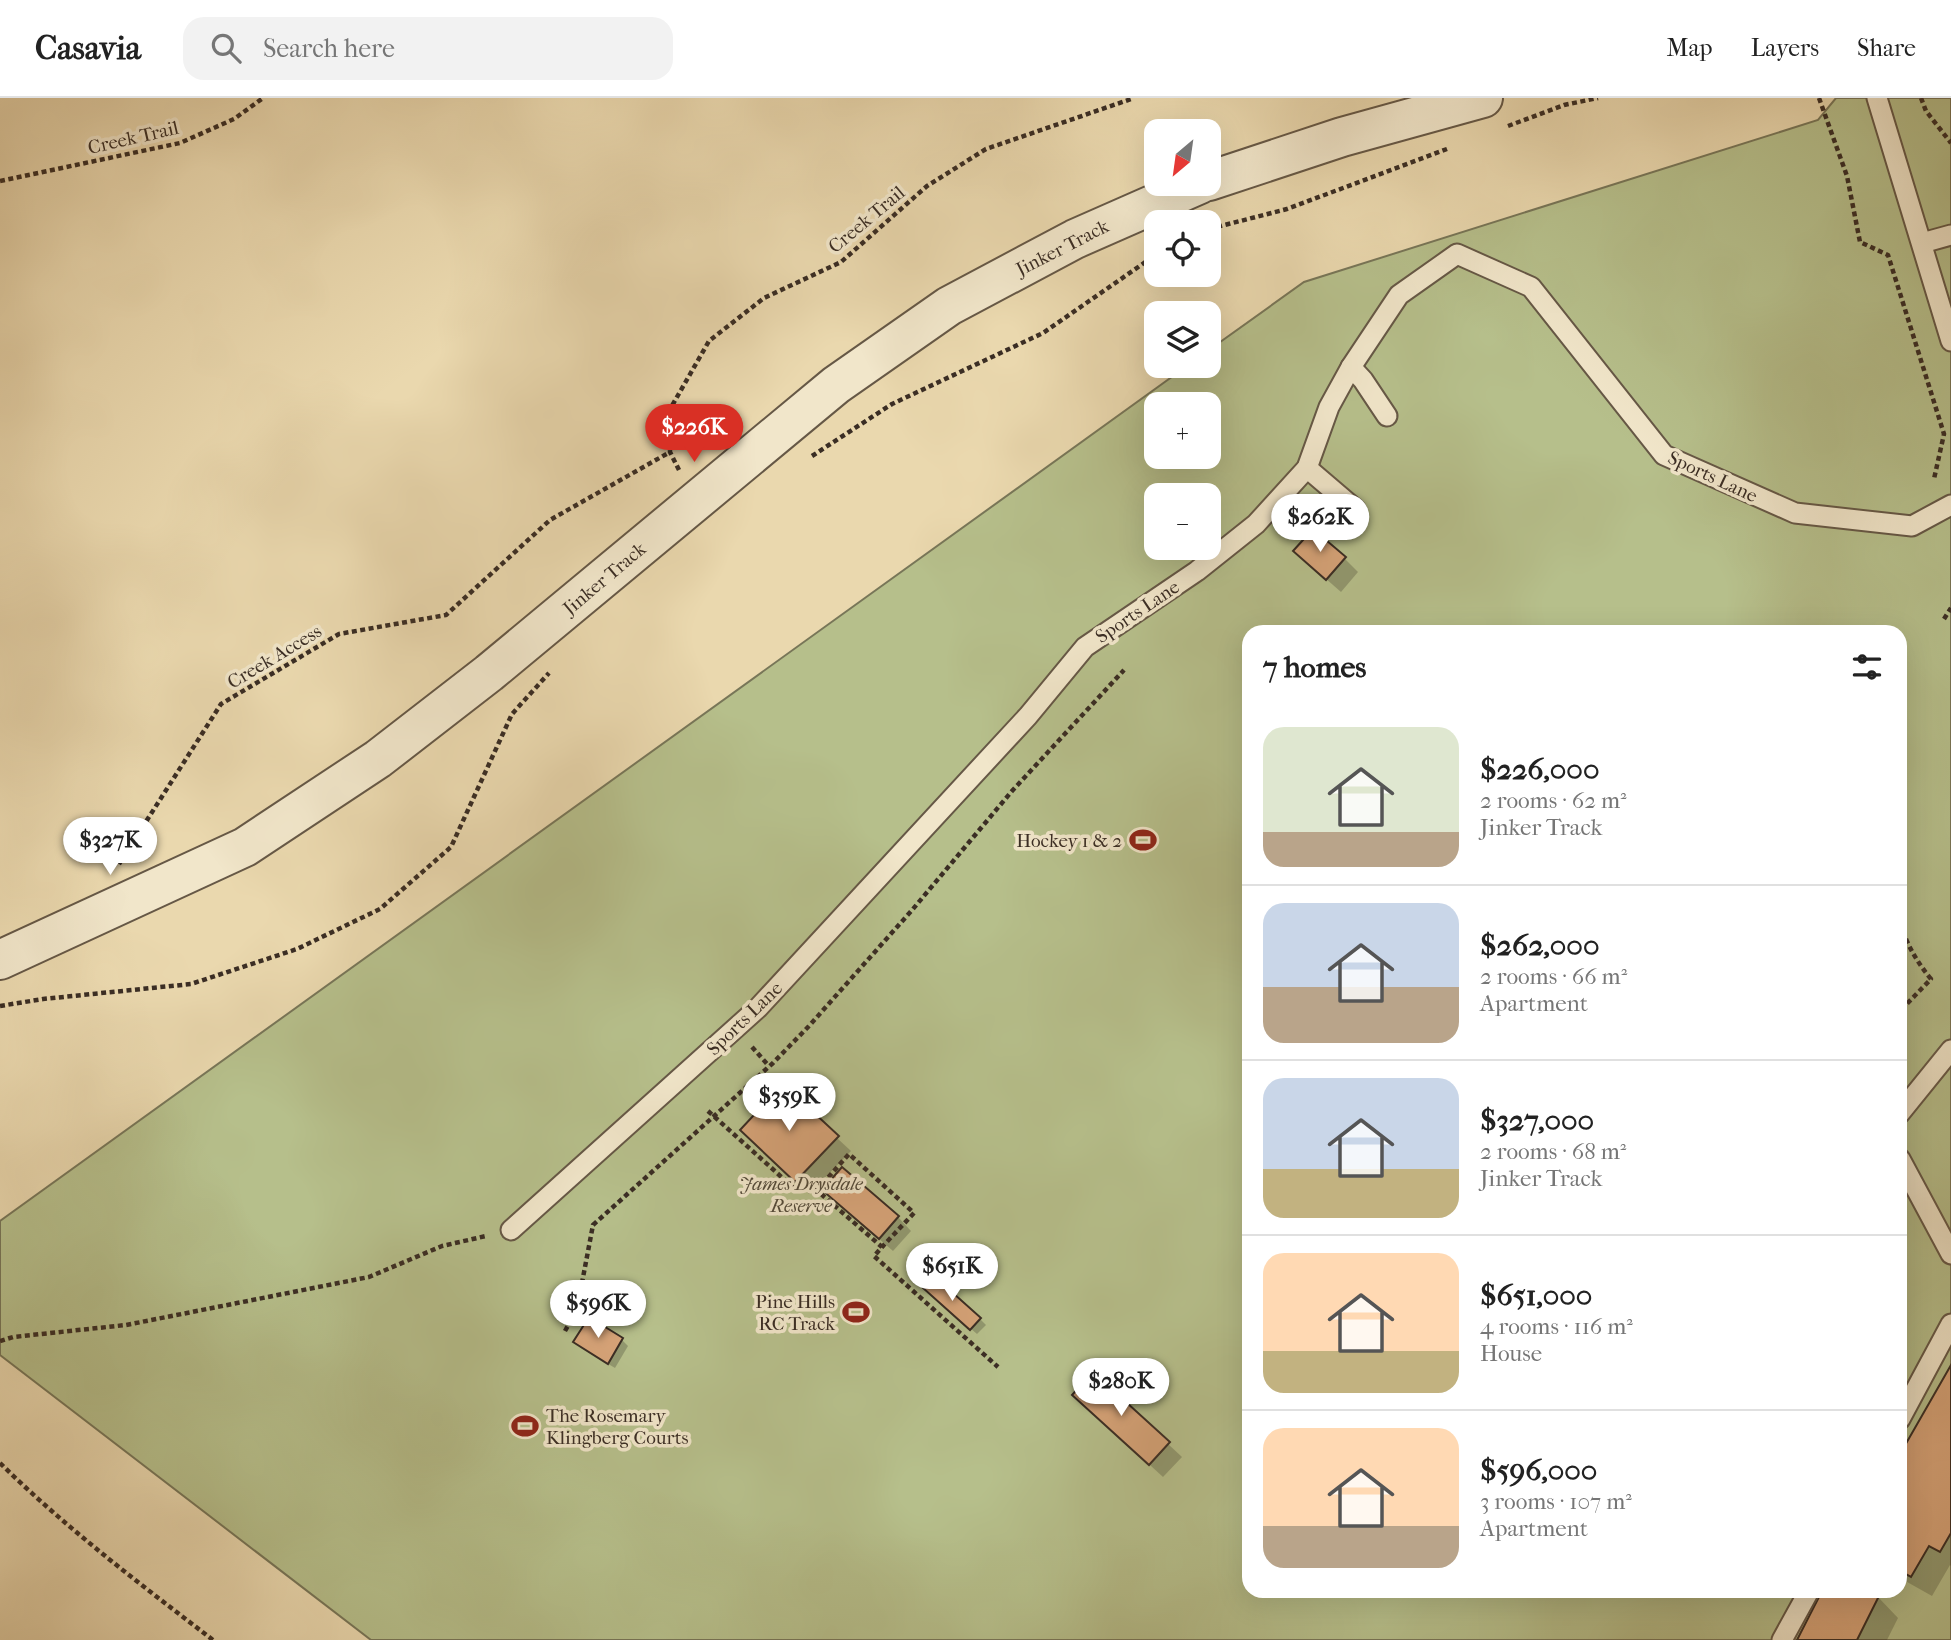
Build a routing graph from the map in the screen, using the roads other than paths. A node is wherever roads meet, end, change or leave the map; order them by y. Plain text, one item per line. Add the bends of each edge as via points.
1 (1877, 98) edge
2 (1492, 113) edge
3 (1222, 177) edge
4 (1173, 196) edge
5 (1951, 235) edge
6 (1922, 243) junction
7 (1951, 341) edge
8 (1351, 367) junction
9 (1387, 416) dead end
10 (1307, 468) junction
11 (1951, 505) edge
12 (1355, 509) dead end
13 (0, 960) edge
14 (1951, 1050) edge
15 (1907, 1104) edge
16 (1907, 1172) edge
17 (511, 1230) road end
18 (1951, 1254) edge
19 (1951, 1324) edge
20 (1907, 1406) edge
21 (1805, 1598) edge
22 (1782, 1640) edge

1 - 6 lane
2 - 3 street via 1342,137
4 - 13 street, Jinker Track via 1075,239 949,306 836,385 479,681 377,759 256,839
5 - 6 lane
6 - 7 lane
8 - 9 lane
8 - 10 lane, Sports Lane via 1329,407
8 - 11 lane, Sports Lane via 1399,295 1457,254 1531,287 1664,455 1795,513 1912,526
10 - 12 lane
10 - 17 lane, Sports Lane via 1256,524 1085,647 1028,716 758,1008
14 - 15 lane
16 - 18 lane
19 - 20 lane
21 - 22 lane

